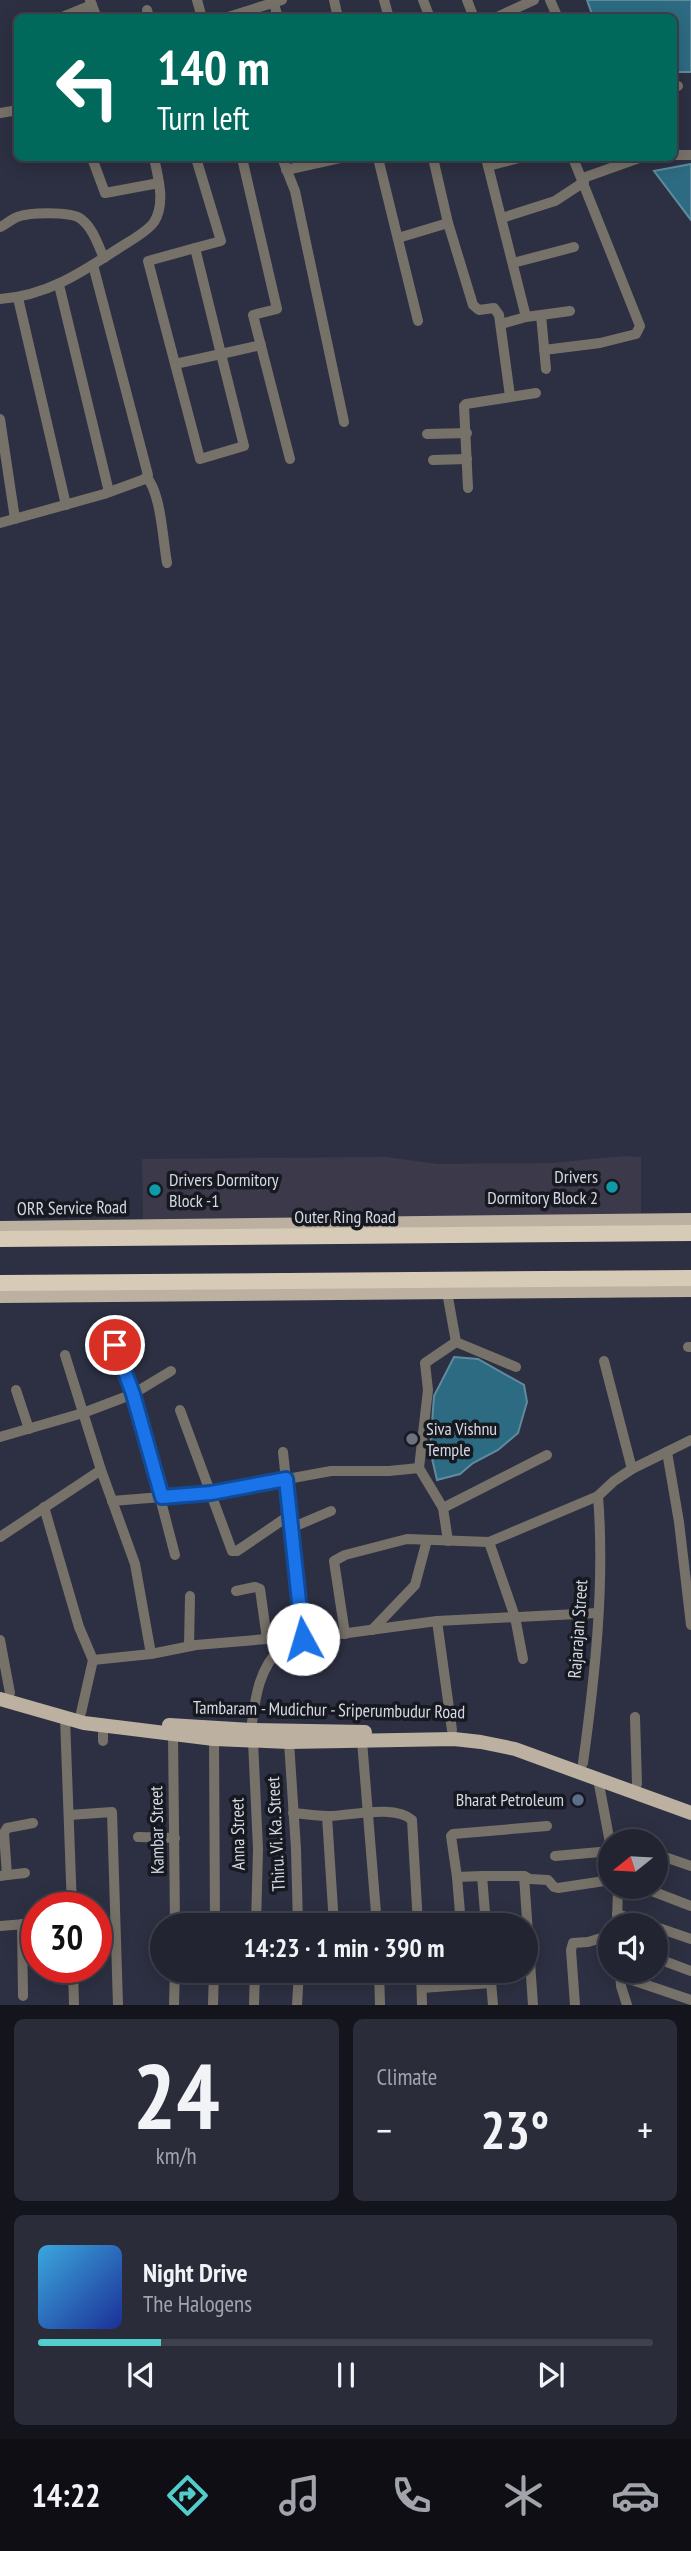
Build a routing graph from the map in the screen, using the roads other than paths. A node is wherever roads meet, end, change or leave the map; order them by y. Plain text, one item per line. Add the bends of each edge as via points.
1 (236, 0) edge
2 (534, 0) edge
3 (92, 1) edge
4 (276, 1) edge
5 (518, 3) edge
6 (239, 13) joint
7 (68, 14) edge
8 (502, 14) edge
9 (93, 161) edge
10 (155, 161) edge
11 (198, 161) edge
12 (243, 161) edge
13 (283, 161) edge
14 (326, 161) edge
15 (379, 161) edge
16 (434, 161) edge
17 (574, 161) edge
18 (631, 161) edge
19 (487, 162) edge
20 (286, 170) junction
21 (583, 180) junction
22 (159, 183) junction
23 (502, 218) junction
24 (448, 223) junction
25 (0, 227) edge
26 (398, 238) junction
27 (574, 247) dead end
28 (195, 248) junction
29 (104, 258) junction
30 (513, 263) junction
31 (93, 265) junction
32 (59, 285) junction
33 (18, 298) junction
34 (0, 299) edge
35 (570, 311) dead end
36 (541, 315) junction
37 (526, 317) junction
38 (418, 321) dead end
39 (501, 324) junction
40 (261, 345) junction
41 (544, 350) junction
42 (222, 354) junction
43 (175, 364) junction
44 (546, 369) dead end
45 (536, 393) dead end
46 (510, 396) junction
47 (0, 419) edge
48 (344, 422) dead end
49 (467, 433) junction
50 (427, 434) dead end
51 (290, 459) dead end
52 (467, 459) junction
53 (433, 460) dead end
54 (146, 477) junction
55 (468, 488) dead end
56 (109, 492) junction
57 (66, 505) junction
58 (15, 519) junction
59 (0, 523) edge
60 (167, 563) dead end
61 (691, 1220) edge
62 (171, 1225) junction
63 (2, 1231) edge
64 (691, 1233) edge
65 (220, 1237) junction
66 (691, 1278) edge
67 (266, 1281) junction
68 (7, 1283) edge
69 (691, 1290) edge
70 (447, 1292) junction
71 (225, 1294) junction
72 (56, 1295) junction
73 (0, 1296) edge
74 (456, 1342) junction
75 (115, 1345) dead end
76 (65, 1355) dead end
77 (604, 1361) dead end
78 (516, 1367) dead end
79 (172, 1371) dead end
80 (16, 1390) dead end
81 (133, 1394) junction
82 (180, 1410) dead end
83 (83, 1413) junction
84 (29, 1429) junction
85 (0, 1437) edge
86 (691, 1440) edge
87 (283, 1452) dead end
88 (667, 1452) junction
89 (547, 1455) dead end
90 (419, 1468) junction
91 (632, 1469) junction
92 (101, 1470) junction
93 (286, 1479) junction
94 (211, 1493) junction
95 (598, 1496) junction
96 (162, 1497) junction
97 (112, 1501) junction
98 (44, 1507) junction
99 (443, 1508) junction
100 (331, 1511) dead end
101 (290, 1515) junction
102 (691, 1520) edge
103 (679, 1522) junction
104 (291, 1528) junction
105 (0, 1537) edge
106 (427, 1540) junction
107 (448, 1541) junction
108 (489, 1542) junction
109 (175, 1555) dead end
110 (687, 1559) edge
111 (236, 1591) dead end
112 (190, 1596) dead end
113 (597, 1613) junction
114 (515, 1617) junction
115 (436, 1621) junction
116 (691, 1625) edge
117 (372, 1630) junction
118 (345, 1633) junction
119 (267, 1639) junction
120 (303, 1639) junction
121 (0, 1640) edge
122 (190, 1646) junction
123 (150, 1654) junction
124 (523, 1659) dead end
125 (93, 1660) junction
126 (3, 1694) edge
127 (81, 1713) junction
128 (635, 1717) dead end
129 (65, 1718) junction
130 (103, 1726) junction
131 (452, 1730) junction
132 (173, 1734) junction
133 (252, 1736) junction
134 (214, 1739) junction
135 (103, 1741) dead end
136 (362, 1741) junction
137 (289, 1742) junction
138 (582, 1768) junction
139 (598, 1775) junction
140 (637, 1784) junction
141 (691, 1803) edge
142 (293, 1813) junction
143 (691, 1813) edge
144 (367, 1814) junction
145 (69, 1815) junction
146 (327, 1816) junction
147 (33, 1823) dead end
148 (547, 1826) dead end
149 (609, 1829) edge
150 (138, 1837) dead end
151 (175, 1838) junction
152 (598, 1848) edge
153 (555, 1856) dead end
154 (668, 1858) edge
155 (691, 1866) edge
156 (25, 1874) dead end
157 (3, 1875) edge
158 (482, 1876) junction
159 (524, 1876) junction
160 (457, 1877) junction
161 (598, 1882) edge
162 (71, 1892) edge
163 (668, 1897) edge
164 (691, 1906) edge
165 (175, 1913) edge
166 (215, 1913) edge
167 (256, 1913) edge
168 (297, 1913) edge
169 (333, 1913) edge
170 (376, 1913) edge
171 (417, 1913) edge
172 (460, 1913) edge
173 (485, 1913) edge
174 (526, 1913) edge
175 (21, 1924) edge
176 (0, 1926) edge
177 (668, 1931) edge
178 (598, 1939) edge
179 (691, 1939) edge
180 (668, 1962) edge
181 (691, 1970) edge
182 (23, 1983) edge
183 (74, 1983) edge
184 (175, 1983) edge
185 (214, 1983) edge
186 (255, 1983) edge
187 (299, 1983) edge
188 (379, 1983) edge
189 (422, 1983) edge
190 (491, 1983) joint
191 (531, 1983) edge
192 (622, 1983) edge
193 (646, 1983) edge
194 (422, 1988) junction
195 (23, 1996) dead end
196 (691, 2000) edge
197 (74, 2005) edge
198 (118, 2005) edge
199 (174, 2005) edge
200 (213, 2005) edge
201 (254, 2005) edge
202 (298, 2005) edge
203 (380, 2005) edge
204 (422, 2005) edge
205 (493, 2005) edge
206 (533, 2005) edge
207 (575, 2005) edge
208 (625, 2005) edge

1 - 6 street
2 - 5 street
3 - 7 street
4 - 6 street
5 - 8 street
9 - 22 street via 105,193
10 - 22 street
11 - 28 street via 221,242
12 - 40 street via 277,309 253,315
13 - 20 street
14 - 20 street
15 - 26 street
16 - 24 street
17 - 21 street
18 - 21 street
19 - 23 street
20 - 48 street via 295,191
21 - 23 street via 555,201
21 - 41 street via 639,331 600,343
22 - 29 street via 154,221
23 - 30 street
24 - 26 street
24 - 39 street via 473,305 479,310 497,309
25 - 29 street via 28,214 71,214 89,227
26 - 38 street
27 - 30 street
28 - 42 street
28 - 43 street via 148,261
29 - 31 street
30 - 37 street
31 - 32 street
31 - 54 street
32 - 33 street
32 - 56 street
33 - 34 street
33 - 57 street
35 - 36 street
36 - 37 street
36 - 41 street
37 - 39 street
39 - 46 street
40 - 42 street
40 - 51 street
41 - 44 street
42 - 43 street
42 - 43 street via 244,446 200,459
45 - 46 street
46 - 49 street via 466,404
47 - 58 street
49 - 50 street
49 - 52 street
52 - 53 street
52 - 55 street
54 - 56 street
54 - 60 street via 156,497
56 - 57 street
57 - 58 street
58 - 59 street
61 - 62 main road, ORR Service Road
62 - 63 main road, ORR Service Road
62 - 65 highway
63 - 65 highway, Outer Ring Road
64 - 65 highway, Outer Ring Road
66 - 67 highway
67 - 68 highway
67 - 71 highway
68 - 72 highway
69 - 70 main road
70 - 71 main road
70 - 74 street
71 - 72 main road
72 - 73 main road
74 - 78 street
74 - 90 street via 425,1363 428,1390
75 - 81 street
76 - 83 street
77 - 91 street
79 - 81 street
80 - 84 street
81 - 83 street
81 - 96 street
82 - 94 street
83 - 84 street
83 - 92 street
84 - 85 street
86 - 88 street
87 - 93 street
88 - 91 street
88 - 103 street
89 - 99 street
90 - 93 street via 331,1471
90 - 99 street
91 - 95 street
92 - 97 street
92 - 98 street
93 - 94 street
93 - 101 street
94 - 96 street
94 - 101 street via 232,1551
95 - 108 street
95 - 113 street, Rajarajan Street
96 - 97 street
96 - 109 street
97 - 123 street via 135,1564
98 - 105 street
98 - 125 street via 79,1628
99 - 107 street
100 - 104 street
101 - 104 street
102 - 103 street
103 - 110 street
104 - 120 street
106 - 107 street
106 - 117 street via 415,1585
106 - 118 street via 407,1539 334,1561
107 - 108 street
108 - 114 street
110 - 116 street
111 - 119 street via 260,1589
112 - 122 street
113 - 114 street
113 - 138 street, Rajarajan Street
114 - 115 street
114 - 124 street
115 - 117 street
115 - 131 street
117 - 118 street
118 - 120 street
119 - 120 street
119 - 122 street
120 - 133 street, Anna Street via 283,1645 256,1688
121 - 126 street
122 - 123 street
123 - 125 street
125 - 127 street
126 - 127 main road, Tambaram - Mudichur - Sriperumbudur Road
126 - 129 main road, Tambaram - Mudichur - Sriperumbudur Road
127 - 133 main road, Tambaram - Mudichur - Sriperumbudur Road
128 - 140 street
129 - 130 main road, Tambaram - Mudichur - Sriperumbudur Road
129 - 145 street
130 - 132 main road, Tambaram - Mudichur - Sriperumbudur Road
130 - 135 street
131 - 133 main road, Tambaram - Mudichur - Sriperumbudur Road
131 - 138 main road, Tambaram - Mudichur - Sriperumbudur Road via 517,1740
132 - 134 main road, Tambaram - Mudichur - Sriperumbudur Road
132 - 151 street, Kambar Street
133 - 134 main road, Tambaram - Mudichur - Sriperumbudur Road
133 - 137 main road, Tambaram - Mudichur - Sriperumbudur Road
133 - 167 street, Anna Street
134 - 166 street
136 - 137 main road, Tambaram - Mudichur - Sriperumbudur Road
136 - 138 main road, Tambaram - Mudichur - Sriperumbudur Road via 481,1742
136 - 144 street
137 - 142 street, Thiru. Vi. Ka. Street
138 - 139 main road, Tambaram - Mudichur - Sriperumbudur Road
139 - 140 main road, Tambaram - Mudichur - Sriperumbudur Road
139 - 143 main road, Tambaram - Mudichur - Sriperumbudur Road
139 - 149 street
140 - 141 main road, Tambaram - Mudichur - Sriperumbudur Road
142 - 146 street
142 - 168 street, Thiru. Vi. Ka. Street
144 - 146 street
144 - 170 street
144 - 171 street via 398,1812 412,1819
145 - 162 street
145 - 198 street via 112,1812
146 - 169 street
147 - 157 street via 7,1828 4,1833
148 - 160 street via 453,1834 450,1840
150 - 151 street
151 - 165 street, Kambar Street
152 - 153 street
154 - 155 street
156 - 157 street
158 - 159 street
158 - 160 street
158 - 173 street
159 - 161 street via 548,1880 558,1888
159 - 174 street
160 - 172 street
163 - 164 street
175 - 176 street
177 - 179 street
178 - 207 street via 573,1943
180 - 181 street
182 - 195 street
183 - 197 street
184 - 199 street
185 - 200 street
186 - 201 street
187 - 202 street
188 - 203 street
189 - 194 street
190 - 194 street
190 - 205 street
191 - 206 street
192 - 208 street
193 - 196 street
194 - 204 street

